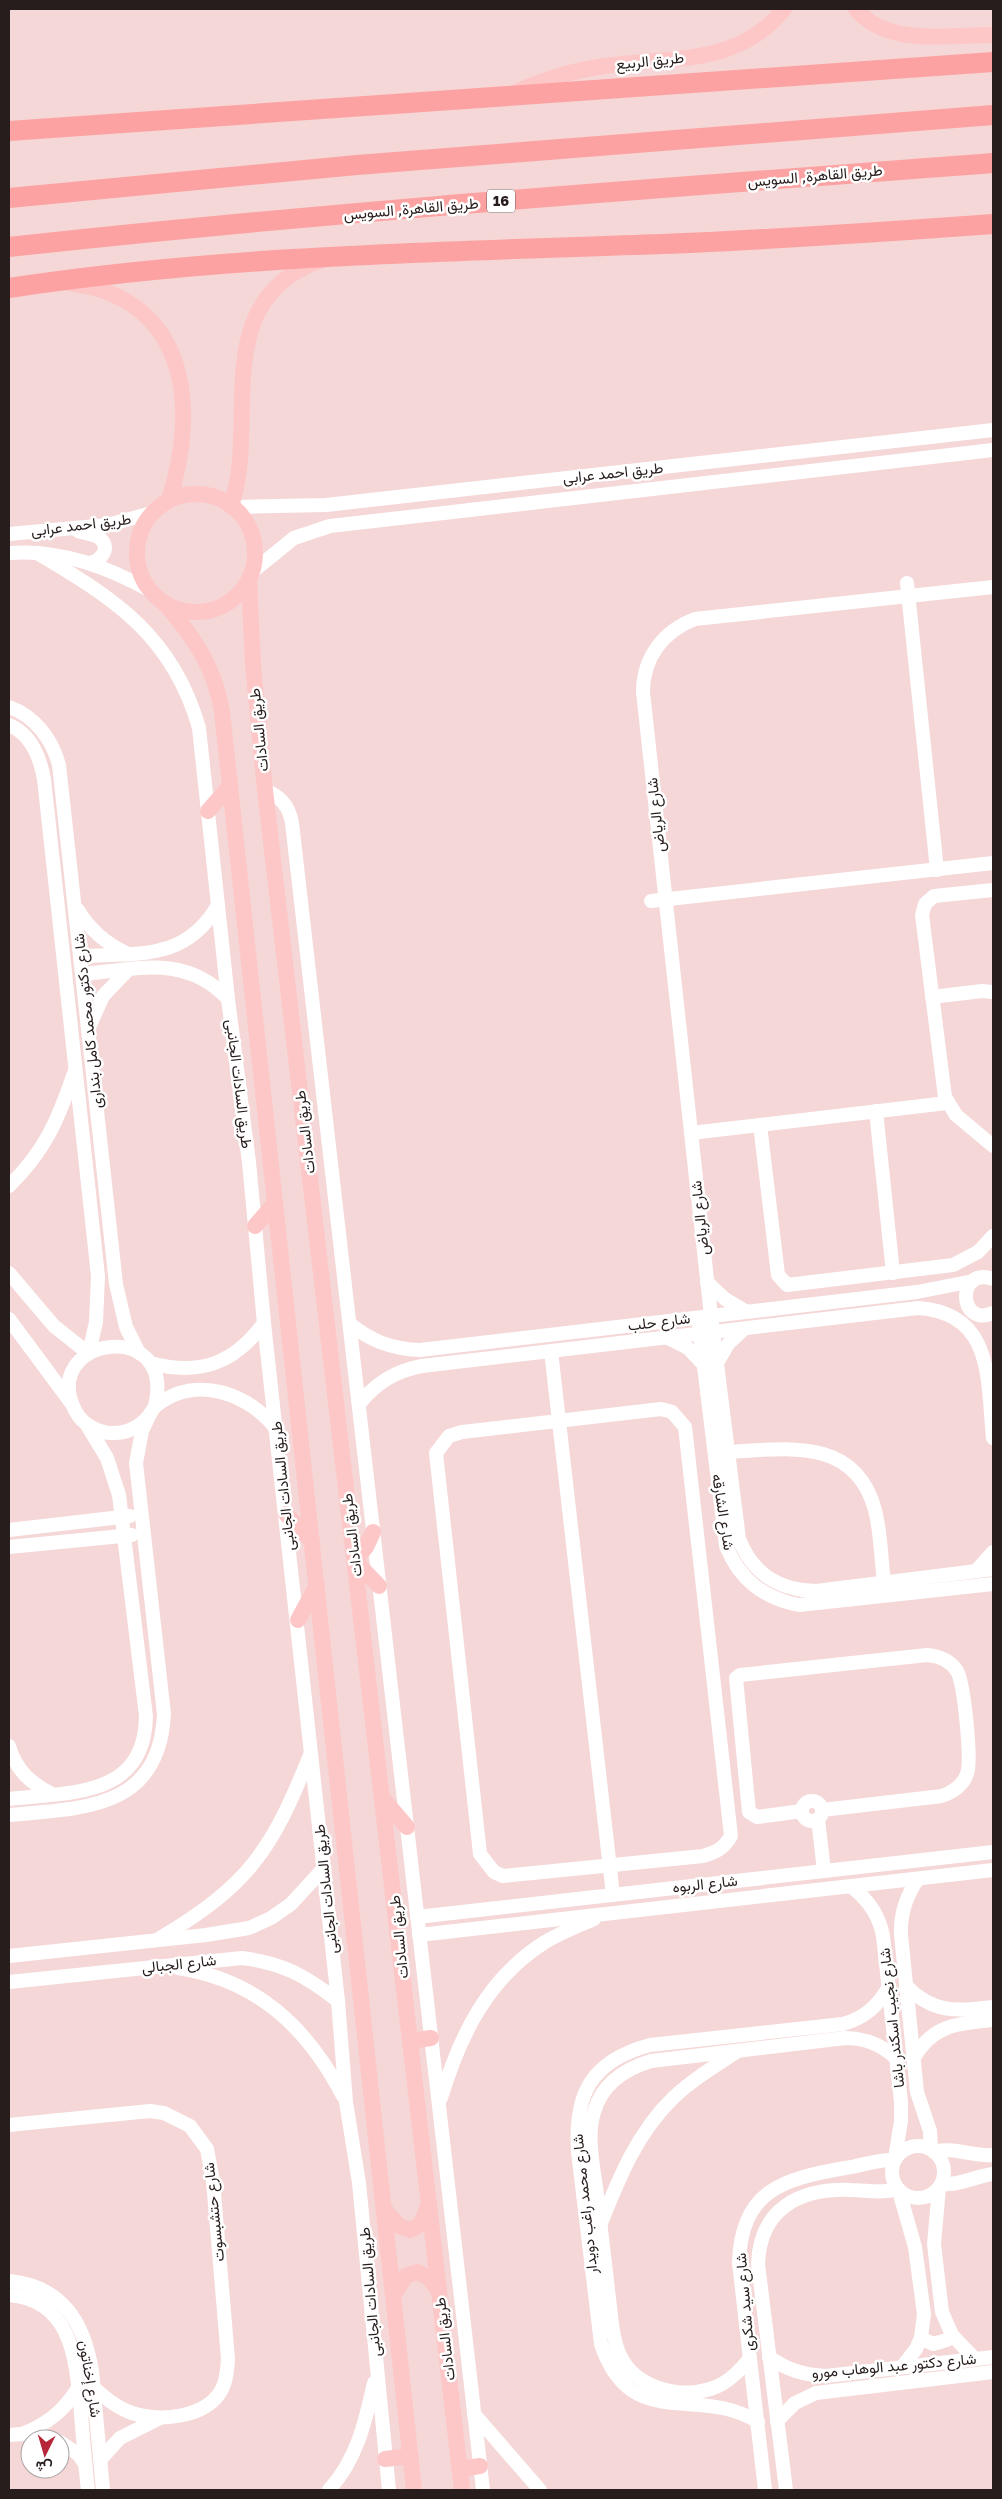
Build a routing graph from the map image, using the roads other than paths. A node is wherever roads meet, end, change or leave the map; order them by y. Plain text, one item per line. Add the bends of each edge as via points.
1 (784, 9) edge
2 (856, 9) edge
3 (993, 35) edge
4 (993, 62) edge
5 (506, 96) junction
6 (993, 115) edge
7 (9, 131) edge
8 (993, 163) edge
9 (9, 198) edge
10 (993, 224) edge
11 (9, 247) edge
12 (331, 256) junction
13 (55, 281) junction
14 (9, 288) edge
15 (993, 430) edge
16 (976, 432) junction
17 (993, 450) edge
18 (979, 452) junction
19 (400, 497) junction
20 (169, 500) junction
21 (232, 506) junction
22 (152, 513) junction
23 (403, 516) junction
24 (70, 529) junction
25 (9, 534) edge
26 (9, 553) edge
27 (37, 553) junction
28 (89, 563) junction
29 (251, 576) junction
30 (993, 587) edge
31 (149, 590) junction
32 (908, 590) junction
33 (165, 604) junction
34 (9, 707) edge
35 (9, 725) edge
36 (230, 786) junction
37 (265, 790) junction
38 (65, 805) junction
39 (48, 807) junction
40 (208, 812) junction
41 (993, 863) edge
42 (937, 870) junction
43 (993, 890) edge
44 (666, 900) junction
45 (651, 901) dead end
46 (218, 904) junction
47 (76, 908) junction
48 (127, 953) junction
49 (82, 956) junction
50 (128, 970) junction
51 (83, 974) junction
52 (993, 992) edge
53 (932, 997) junction
54 (228, 998) junction
55 (89, 1028) junction
56 (76, 1068) junction
57 (947, 1103) junction
58 (876, 1111) junction
59 (760, 1125) junction
60 (691, 1133) junction
61 (993, 1146) edge
62 (9, 1186) edge
63 (274, 1204) junction
64 (255, 1226) junction
65 (993, 1236) edge
66 (9, 1273) edge
67 (893, 1273) junction
68 (986, 1277) edge
69 (707, 1282) junction
70 (970, 1308) junction
71 (747, 1312) junction
72 (993, 1313) edge
73 (705, 1317) junction
74 (9, 1319) edge
75 (960, 1320) junction
76 (264, 1323) junction
77 (350, 1324) junction
78 (744, 1329) junction
79 (707, 1333) junction
80 (668, 1338) junction
81 (550, 1351) junction
82 (89, 1353) junction
83 (139, 1353) junction
84 (150, 1363) junction
85 (710, 1363) junction
86 (72, 1404) junction
87 (359, 1404) junction
88 (152, 1411) junction
89 (558, 1420) junction
90 (87, 1425) junction
91 (277, 1430) junction
92 (993, 1438) edge
93 (727, 1452) junction
94 (286, 1514) junction
95 (141, 1515) junction
96 (121, 1517) junction
97 (9, 1530) edge
98 (373, 1532) junction
99 (143, 1534) junction
100 (124, 1536) junction
101 (312, 1541) junction
102 (11, 1549) edge
103 (993, 1552) edge
104 (355, 1560) junction
105 (993, 1569) edge
106 (976, 1571) junction
107 (884, 1582) junction
108 (993, 1584) edge
109 (317, 1585) junction
110 (379, 1586) junction
111 (298, 1620) junction
112 (9, 1746) edge
113 (311, 1752) junction
114 (80, 1791) junction
115 (52, 1794) junction
116 (9, 1799) edge
117 (384, 1800) junction
118 (82, 1808) junction
119 (9, 1815) edge
120 (812, 1815) junction
121 (407, 1827) junction
122 (992, 1851) edge
123 (609, 1865) junction
124 (324, 1868) junction
125 (993, 1870) edge
126 (819, 1872) junction
127 (918, 1879) junction
128 (852, 1887) junction
129 (613, 1895) junction
130 (499, 1908) junction
131 (605, 1914) junction
132 (417, 1917) junction
133 (901, 1925) junction
134 (502, 1926) junction
135 (881, 1927) junction
136 (419, 1935) junction
137 (155, 1940) junction
138 (9, 1956) edge
139 (160, 1966) junction
140 (9, 1982) edge
141 (906, 1986) junction
142 (888, 1988) junction
143 (338, 2002) junction
144 (937, 2007) junction
145 (993, 2007) edge
146 (861, 2018) junction
147 (993, 2020) edge
148 (940, 2030) junction
149 (431, 2038) junction
150 (864, 2039) junction
151 (410, 2041) junction
152 (739, 2050) junction
153 (895, 2057) junction
154 (913, 2059) junction
155 (346, 2102) junction
156 (439, 2103) junction
157 (9, 2125) edge
158 (933, 2150) junction
159 (993, 2155) edge
160 (894, 2159) junction
161 (993, 2174) edge
162 (940, 2186) junction
163 (898, 2190) junction
164 (429, 2202) junction
165 (385, 2210) junction
166 (600, 2224) junction
167 (9, 2281) edge
168 (439, 2290) junction
169 (394, 2294) junction
170 (9, 2295) edge
171 (606, 2325) junction
172 (952, 2335) junction
173 (920, 2338) junction
174 (770, 2357) junction
175 (993, 2357) edge
176 (750, 2358) junction
177 (975, 2359) junction
178 (902, 2367) junction
179 (377, 2370) junction
180 (993, 2372) edge
181 (803, 2374) junction
182 (721, 2385) junction
183 (78, 2388) junction
184 (94, 2388) junction
185 (806, 2397) junction
186 (723, 2408) junction
187 (474, 2414) junction
188 (163, 2417) junction
189 (777, 2421) junction
190 (758, 2422) junction
191 (16, 2434) edge
192 (70, 2449) edge
193 (411, 2456) junction
194 (385, 2459) junction
195 (100, 2460) junction
196 (86, 2465) junction
197 (480, 2466) junction
198 (460, 2469) junction
199 (88, 2490) edge
200 (103, 2490) edge
201 (329, 2490) edge
202 (389, 2490) edge
203 (414, 2490) edge
204 (462, 2490) edge
205 (483, 2490) edge
206 (540, 2490) edge
207 (765, 2490) edge
208 (786, 2490) edge

1 - 5 main road, طريق الربيع via 758,35 723,52 584,70 544,80
2 - 3 main road via 872,23 898,34
4 - 5 highway
5 - 7 highway
6 - 9 highway via 357,164
8 - 11 highway, طريق القاهرة, السويس / 16 via 208,226
10 - 12 highway via 746,241
12 - 13 highway
12 - 21 main road via 296,272 281,283 269,297 251,332 242,370 239,467
13 - 14 highway
13 - 20 main road via 89,286 122,299 147,318 170,349 178,366 184,404 181,452
15 - 16 street, طريق احمد عرابى
16 - 18 street
16 - 19 street, طريق احمد عرابى
17 - 18 street, طريق احمد عرابى
18 - 23 street, طريق احمد عرابى
19 - 21 street, طريق احمد عرابى via 326,505
19 - 23 street
20 - 21 main road via 201,494
20 - 22 main road
21 - 29 main road via 246,523 254,541 255,561
22 - 24 street, طريق احمد عرابى via 121,523
22 - 31 main road via 140,532 136,554 141,576
23 - 29 street, طريق احمد عرابى via 312,530 284,545
24 - 25 street, طريق احمد عرابى
24 - 28 street via 93,535 103,542 101,559
26 - 27 street, طريق احمد عرابى
27 - 28 street, طريق احمد عرابى
27 - 40 street, طريق السادات الجانبى via 111,598 129,612 160,648 195,712 202,745
28 - 31 street, طريق احمد عرابى
29 - 33 main road via 233,600 209,611 182,611
29 - 37 main road, طريق السادات via 253,665
30 - 32 street, شارع الرياض
31 - 33 main road
32 - 42 street
32 - 44 street, شارع الرياض via 695,620 676,630 654,650 645,670 643,692
33 - 36 main road via 194,639 210,666 220,700
34 - 38 street, شارع دكتور محمد كامل بندارى via 29,719 48,739 59,765
35 - 39 street, شارع دكتور محمد كامل بندارى via 35,748 41,763
36 - 40 main road
36 - 63 main road
37 - 77 street via 281,799 292,823
37 - 104 main road, طريق السادات
38 - 39 street
38 - 47 street, شارع دكتور محمد كامل بندارى
39 - 56 street, شارع دكتور محمد كامل بندارى
40 - 46 street, طريق السادات الجانبى
41 - 42 street
42 - 44 street
43 - 53 street via 934,896 925,904 922,915
44 - 45 street
44 - 60 street, شارع الرياض
46 - 48 street via 204,925 186,941 171,948
46 - 54 street, طريق السادات الجانبى
47 - 48 street via 98,935
47 - 49 street, شارع دكتور محمد كامل بندارى
48 - 49 street
49 - 51 street, شارع دكتور محمد كامل بندارى
50 - 51 street
50 - 54 street via 170,967 183,970 208,980
50 - 55 street via 103,996
51 - 55 street, شارع دكتور محمد كامل بندارى
52 - 53 street
53 - 57 street
54 - 64 street, طريق السادات الجانبى
55 - 83 street, شارع دكتور محمد كامل بندارى via 116,1284 126,1327
56 - 62 street via 54,1128 40,1152
56 - 82 street, شارع دكتور محمد كامل بندارى via 98,1276 96,1322
57 - 58 street
57 - 61 street via 956,1115
58 - 59 street
58 - 67 street
59 - 60 street
59 - 67 street via 780,1279 792,1286
60 - 69 street, شارع الرياض
63 - 64 main road
63 - 101 main road
64 - 76 street, طريق السادات الجانبى
65 - 67 street via 978,1252 953,1265
66 - 82 street via 54,1326
68 - 70 street via 967,1288 965,1296
68 - 71 street, شارع حلب via 917,1292
69 - 71 street
69 - 73 street, شارع الرياض
70 - 72 street via 980,1315
70 - 75 street
71 - 73 street, شارع حلب
73 - 77 street, شارع حلب via 420,1350 375,1341
73 - 79 street, شارع الرياض
74 - 86 street
75 - 78 street, شارع حلب via 944,1312 918,1308
75 - 92 street via 982,1349
76 - 84 street via 240,1350 208,1365 189,1369
76 - 91 street, طريق السادات الجانبى
77 - 87 street
78 - 79 street, شارع حلب
78 - 85 street
79 - 80 street, شارع حلب
79 - 85 street, شارع الشارقه
80 - 81 street, شارع حلب
80 - 85 street
81 - 87 street, شارع حلب via 407,1369 380,1382
81 - 89 street
82 - 83 street via 114,1345
82 - 86 street via 71,1376
83 - 84 street
84 - 88 street via 158,1384
85 - 93 street, شارع الشارقه
85 - 108 street, شارع الشارقه via 726,1546 732,1562 754,1587 783,1602 799,1605
86 - 90 street
87 - 98 street
88 - 90 street via 139,1426 126,1432 113,1434
88 - 91 street via 168,1398 196,1390 227,1393 256,1407
88 - 95 street via 140,1439 136,1463
89 - 123 street
89 - 123 street via 462,1432 449,1436 436,1453 480,1854 494,1872 503,1876
89 - 123 street via 661,1409 672,1412 685,1427 731,1825 731,1836 725,1846 715,1852
90 - 96 street via 114,1476
91 - 94 street, طريق السادات الجانبى
93 - 107 street via 815,1450 852,1472 874,1507
93 - 107 street, شارع الشارقه via 739,1539 750,1562 768,1579 799,1591
94 - 101 main road
94 - 111 street, طريق السادات الجانبى
95 - 96 street
95 - 99 street
96 - 97 street
96 - 100 street
98 - 104 main road
98 - 110 street
99 - 100 street
99 - 118 street via 164,1714 163,1730 152,1762 131,1788 102,1804
100 - 102 street
100 - 114 street via 146,1732 142,1747 124,1774 110,1783
101 - 109 main road
103 - 106 street
104 - 110 main road
104 - 117 main road, طريق السادات
105 - 106 street, شارع الشارقه
106 - 107 street, شارع الشارقه
109 - 111 main road
109 - 165 main road
110 - 121 street
111 - 113 street, طريق السادات الجانبى
112 - 115 street via 27,1778
113 - 124 street, طريق السادات الجانبى
113 - 137 street via 285,1816 258,1859 204,1911
114 - 115 street
114 - 118 street
115 - 116 street
117 - 121 main road
117 - 151 main road, طريق السادات
118 - 119 street
120 - 120 street via 757,1817 749,1812 736,1678 740,1675 927,1655 952,1665 961,1680 970,1760 968,1772 958,1787 942,1796
120 - 126 street
121 - 132 street
122 - 126 street, شارع الربوه
123 - 129 street
124 - 137 street, شارع الجبالى via 291,1904 249,1928
124 - 143 street, طريق السادات الجانبى
125 - 127 street, شارع الربوه
126 - 129 street, شارع الربوه
127 - 128 street, شارع الربوه
127 - 133 street, شارع نجيب اسكندر باشا via 906,1900
128 - 131 street, شارع الربوه
128 - 135 street, شارع نجيب اسكندر باشا via 870,1904
129 - 130 street, شارع الربوه
130 - 132 street, شارع الربوه
130 - 134 street
131 - 134 street, شارع الربوه
131 - 156 street via 546,1942 512,1968 488,1994 462,2038
132 - 136 street
133 - 135 street via 890,1922
133 - 141 street, شارع نجيب اسكندر باشا
134 - 136 street, شارع الربوه
135 - 142 street, شارع نجيب اسكندر باشا
136 - 149 street
137 - 138 street, شارع الجبالى
139 - 140 street, شارع الجبالى
139 - 143 street, شارع الجبالى via 242,1958 267,1961 315,1983
139 - 155 street via 194,1970 227,1981 286,2017 330,2071
141 - 144 street
141 - 154 street, شارع نجيب اسكندر باشا
142 - 146 street, شارع محمد راغب دويدار via 881,2000
142 - 153 street, شارع نجيب اسكندر باشا
143 - 155 street, طريق السادات الجانبى
144 - 145 street via 957,2011
144 - 148 street via 935,2019
146 - 150 street via 866,2028
146 - 171 street, شارع محمد راغب دويدار via 843,2024 650,2045 631,2050 599,2072 580,2106 576,2125
147 - 148 street via 957,2024
148 - 154 street via 924,2042
149 - 151 main road
149 - 156 street
150 - 152 street, شارع محمد راغب دويدار via 845,2038
150 - 153 street, شارع محمد راغب دويدار via 876,2043
151 - 164 main road, طريق السادات
152 - 166 street via 693,2081 654,2119 625,2164
152 - 166 street, شارع محمد راغب دويدار via 650,2061 621,2074 609,2084 594,2112 591,2128
153 - 160 street, شارع نجيب اسكندر باشا via 901,2102
154 - 158 street, شارع نجيب اسكندر باشا via 918,2097
155 - 179 street, طريق السادات الجانبى via 359,2183
156 - 187 street
157 - 188 street, شارع حتشبسوت via 150,2111 178,2118 190,2126 207,2149 213,2181 227,2376 217,2396 200,2410
158 - 159 street
158 - 160 street via 924,2146 908,2148
158 - 162 street via 944,2170
160 - 163 street via 891,2175
160 - 176 street, شارع سيد شكرى via 789,2180 774,2189 751,2214 740,2246 739,2264
161 - 162 street
162 - 163 street via 920,2199
162 - 172 street via 934,2244 942,2312
163 - 173 street via 916,2247 924,2314
163 - 174 street, شارع سيد شكرى via 880,2193 853,2190 817,2192 784,2206 770,2218 759,2248 758,2264
164 - 165 main road via 421,2224 410,2230 399,2226
164 - 168 main road, طريق السادات
165 - 169 main road
166 - 171 street, شارع محمد راغب دويدار
167 - 184 street, شارع إخناتون via 38,2287 51,2294 72,2314 85,2339
168 - 169 main road via 428,2277 417,2272 406,2276
168 - 198 main road, طريق السادات
169 - 193 main road
170 - 183 street, شارع إخناتون via 43,2307 64,2328 74,2356
171 - 182 street, شارع محمد راغب دويدار via 623,2362 647,2384 662,2390 686,2392
171 - 186 street, شارع محمد راغب دويدار via 601,2344 607,2362 630,2389 663,2403
172 - 173 street via 933,2344
172 - 177 street
173 - 178 street
174 - 181 street, شارع دكتور عبد الوهاب مورو
174 - 189 street, شارع سيد شكرى
175 - 177 street, شارع دكتور عبد الوهاب مورو
176 - 182 street, شارع محمد راغب دويدار
176 - 190 street, شارع سيد شكرى
177 - 178 street, شارع دكتور عبد الوهاب مورو
178 - 181 street, شارع دكتور عبد الوهاب مورو via 826,2376
179 - 194 street, طريق السادات الجانبى
179 - 201 street via 355,2453
180 - 185 street, شارع دكتور عبد الوهاب مورو via 827,2391
181 - 185 street via 802,2386
182 - 186 street via 726,2396
183 - 191 street via 61,2412 49,2421
183 - 196 street, شارع إخناتون
184 - 188 street, شارع حتشبسوت via 118,2407
184 - 195 street, شارع إخناتون
185 - 189 street, شارع دكتور عبد الوهاب مورو via 785,2411
186 - 190 street, شارع محمد راغب دويدار
187 - 197 street
187 - 206 street
188 - 195 street, شارع حتشبسوت via 120,2438
189 - 208 street, شارع سيد شكرى
190 - 207 street, شارع سيد شكرى
192 - 196 street
193 - 194 main road
193 - 203 main road
194 - 202 street, طريق السادات الجانبى
195 - 200 street, شارع إخناتون
196 - 199 street, شارع إخناتون
197 - 198 main road
197 - 205 street
198 - 204 main road, طريق السادات

